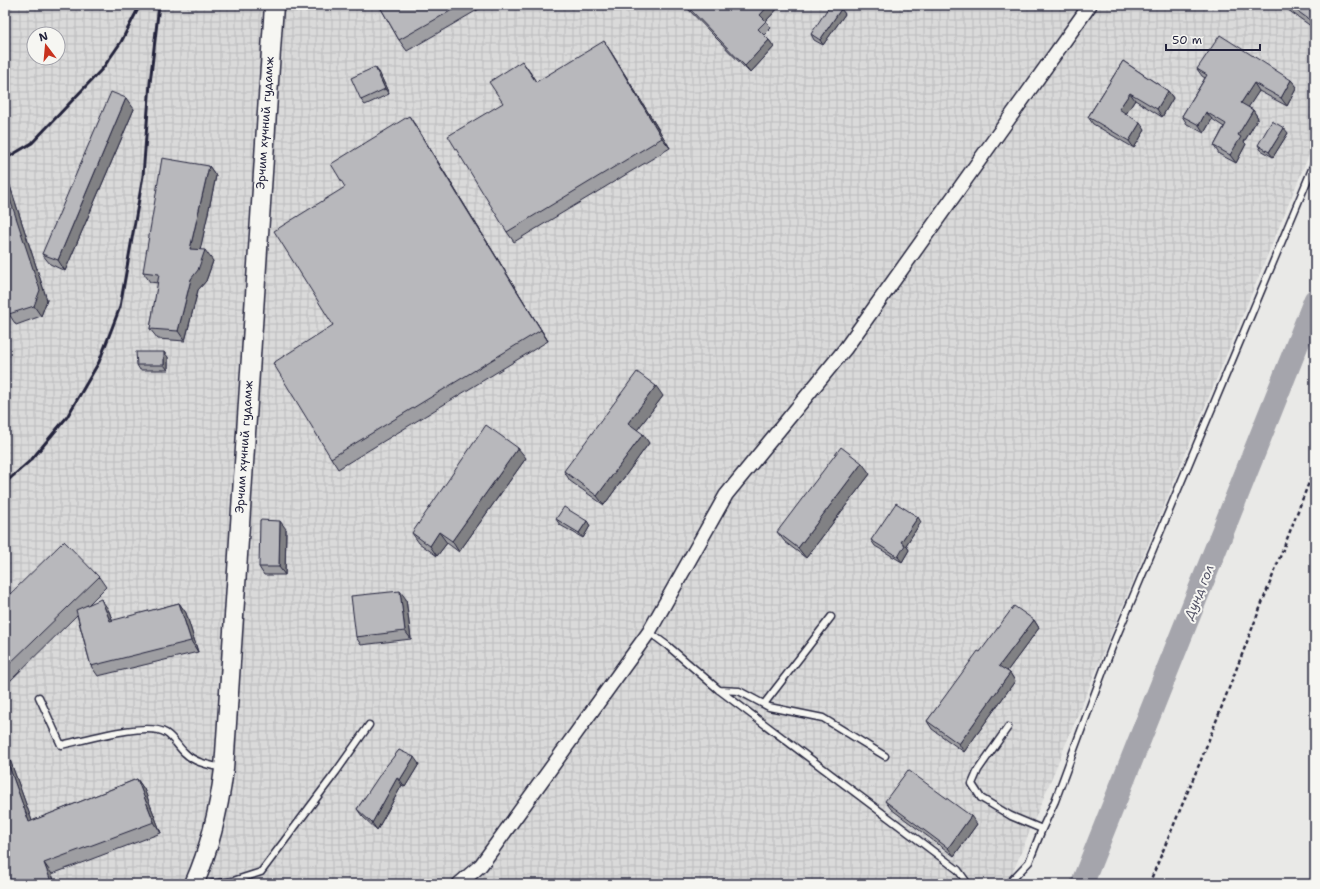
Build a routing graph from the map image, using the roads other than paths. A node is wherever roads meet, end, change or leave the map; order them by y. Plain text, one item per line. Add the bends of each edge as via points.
1 (274, 5) edge
2 (1090, 5) edge
3 (1315, 162) edge
4 (831, 617) dead end
5 (649, 632) junction
6 (719, 690) junction
7 (39, 697) dead end
8 (764, 704) junction
9 (369, 725) dead end
10 (1008, 727) dead end
11 (886, 756) dead end
12 (224, 769) junction
13 (1042, 829) junction
14 (194, 884) edge
15 (211, 884) edge
16 (459, 884) edge
17 (968, 884) edge
18 (1008, 884) edge

1 - 12 main road, Эрчим хүчний гудамж
2 - 5 street via 845,349 726,495
3 - 13 lane via 1112,647 1055,801
4 - 8 lane
5 - 6 lane
5 - 16 street via 481,865
6 - 8 lane via 740,691
6 - 17 lane via 958,870
7 - 12 lane via 61,745 122,732 152,729 168,734 190,757
8 - 11 lane via 823,718
9 - 15 lane via 261,872 233,881
10 - 13 lane via 978,770 972,784 981,798 1011,816
12 - 14 main road, Эрчим хүчний гудамж via 212,835
13 - 18 lane via 1029,862

